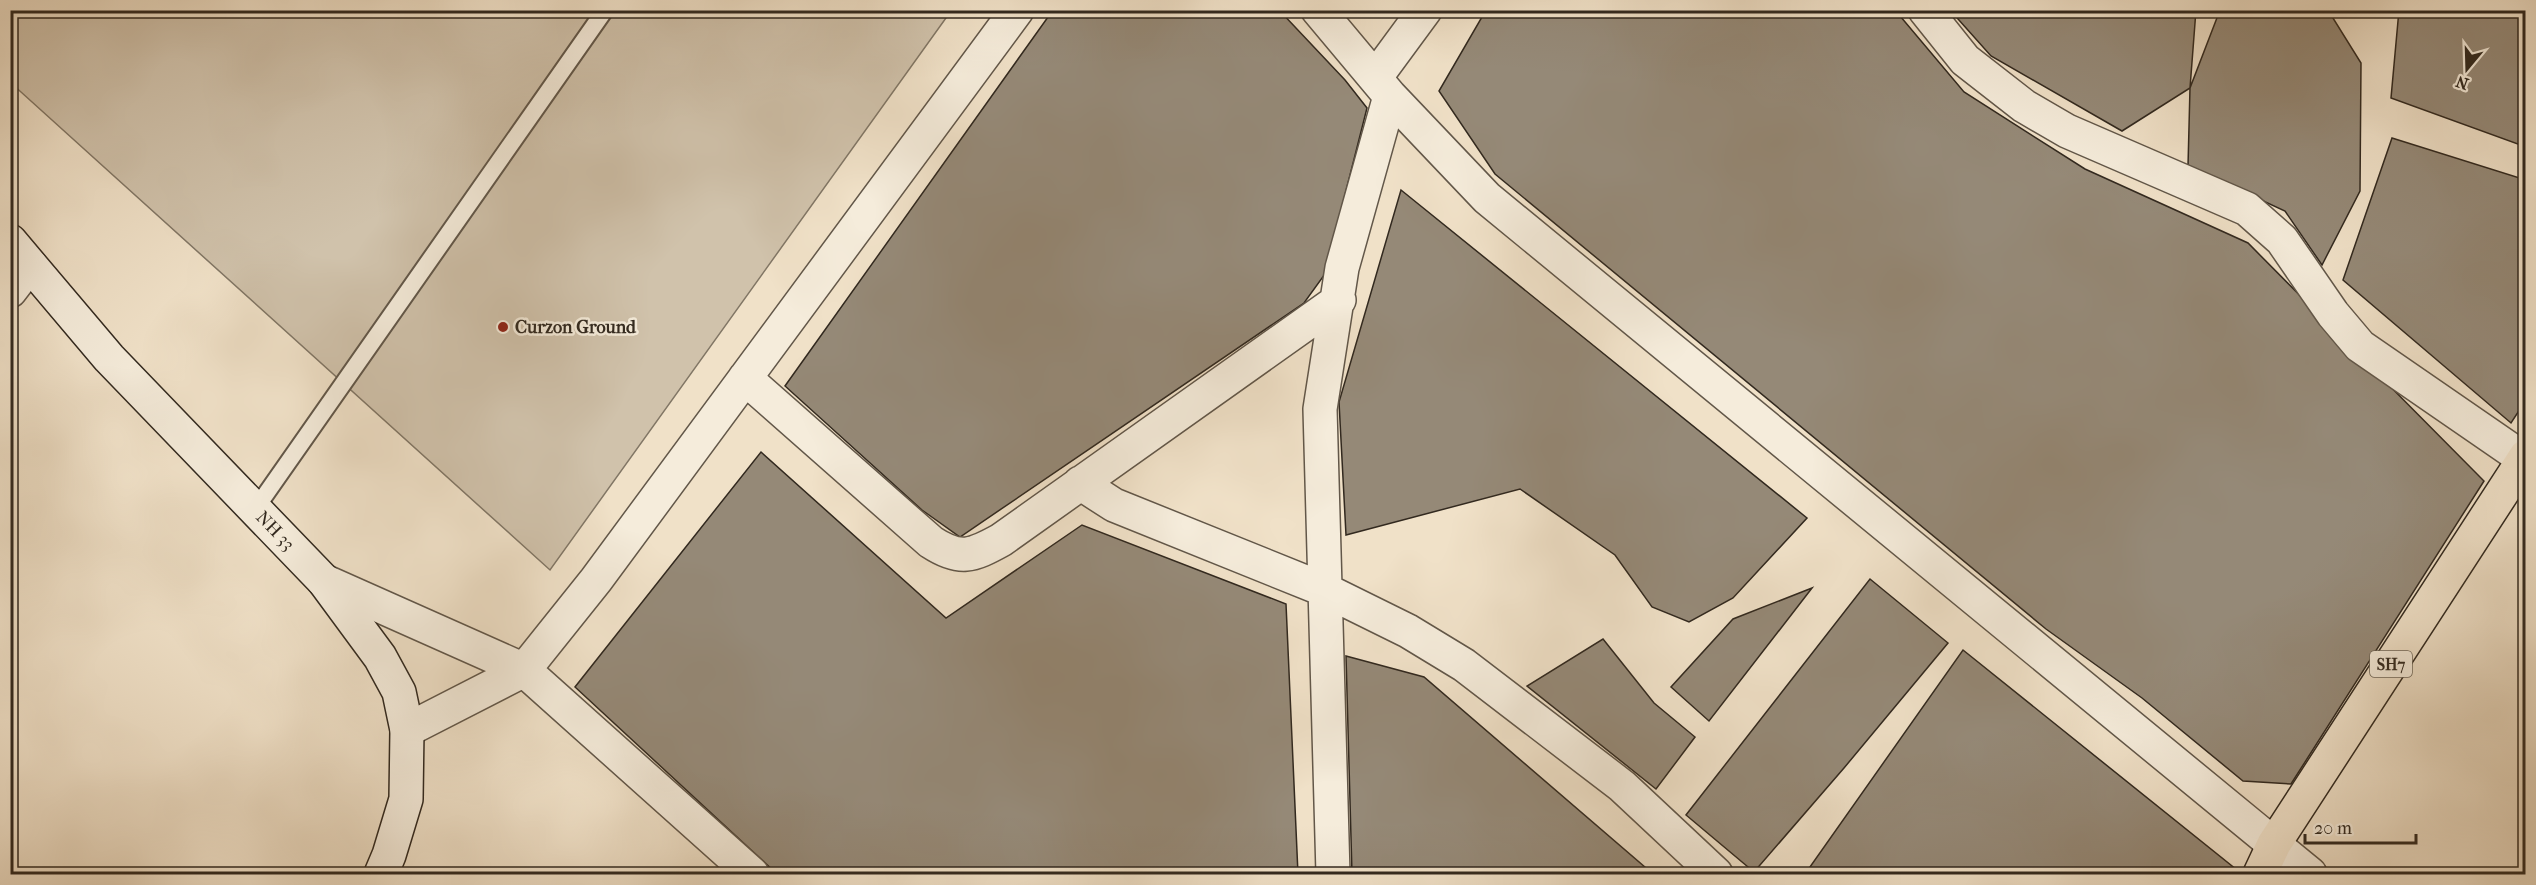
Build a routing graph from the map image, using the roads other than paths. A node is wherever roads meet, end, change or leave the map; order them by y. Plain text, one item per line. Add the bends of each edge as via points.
1 (605, 10) edge
2 (1017, 10) edge
3 (1318, 10) edge
4 (1425, 10) edge
5 (1925, 10) edge
6 (1383, 87) junction
7 (20, 253) edge
8 (10, 291) edge
9 (1339, 300) junction
10 (745, 378) junction
11 (2525, 458) edge
12 (1080, 483) junction
13 (256, 508) junction
14 (324, 581) junction
15 (1325, 590) junction
16 (524, 670) junction
17 (407, 730) junction
18 (2274, 844) junction
19 (381, 874) edge
20 (752, 874) edge
21 (1333, 874) edge
22 (1716, 874) edge
23 (2260, 874) edge
24 (2310, 874) edge

1 - 13 lane
2 - 10 street
3 - 6 street
4 - 6 street
5 - 11 street via 1965,60 2024,106 2067,131 2247,209 2282,240 2360,346
6 - 9 street via 1342,268
6 - 18 street via 1487,198
7 - 8 street
7 - 13 street, NH 33 via 109,358
9 - 12 street
9 - 15 street via 1320,410
10 - 12 street via 931,542 955,555 969,555 1001,540
10 - 16 street via 596,580
11 - 18 main road, SH7
12 - 15 street via 1114,505
13 - 14 street, NH 33
14 - 16 street
14 - 17 street, NH 33 via 380,657 399,692
15 - 21 street
15 - 22 street via 1408,631 1482,679 1622,786
16 - 17 street
16 - 20 street
17 - 19 street, NH 33 via 406,799
18 - 23 main road, SH7
18 - 24 street

